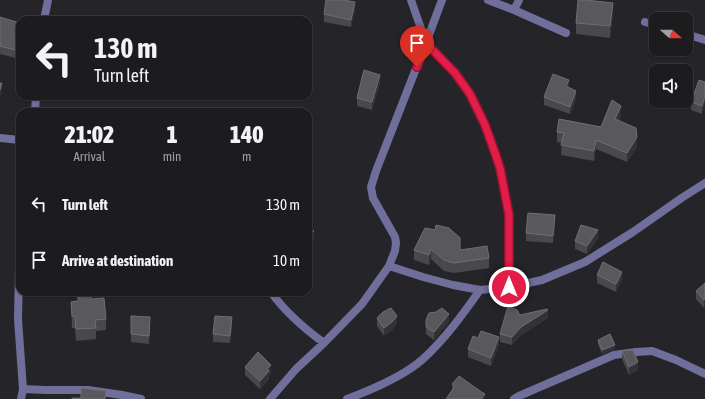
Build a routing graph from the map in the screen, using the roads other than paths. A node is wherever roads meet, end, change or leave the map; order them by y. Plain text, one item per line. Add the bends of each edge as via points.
1 (48, 0) edge
2 (411, 0) edge
3 (442, 0) edge
4 (488, 0) edge
5 (519, 0) edge
6 (514, 10) junction
7 (45, 16) edge
8 (645, 22) dead end
9 (649, 23) edge
10 (566, 33) dead end
11 (693, 36) edge
12 (705, 40) edge
13 (426, 43) junction
14 (0, 138) edge
15 (16, 140) edge
16 (705, 183) edge
17 (389, 266) junction
18 (509, 287) junction
19 (480, 290) junction
20 (19, 296) edge
21 (274, 296) edge
22 (324, 343) junction
23 (705, 374) edge
24 (23, 389) junction
25 (21, 399) edge
26 (141, 399) edge
27 (271, 399) edge
28 (347, 399) edge
29 (514, 399) edge

1 - 7 street
2 - 13 street
3 - 13 street
4 - 6 street
5 - 6 street
6 - 10 street
8 - 9 street
11 - 12 street
13 - 17 street via 371,187 373,198 395,237 395,251
13 - 18 street via 455,73 470,94 495,153 509,215
14 - 15 street
16 - 18 street via 585,262 542,280
17 - 19 street via 453,285
17 - 22 street via 362,304
18 - 19 street
19 - 28 street via 447,334 423,359 383,384
20 - 24 street
21 - 22 street via 305,329
22 - 27 street via 296,369
23 - 29 street via 652,351 636,352 614,355
24 - 25 street
24 - 26 street via 88,390

